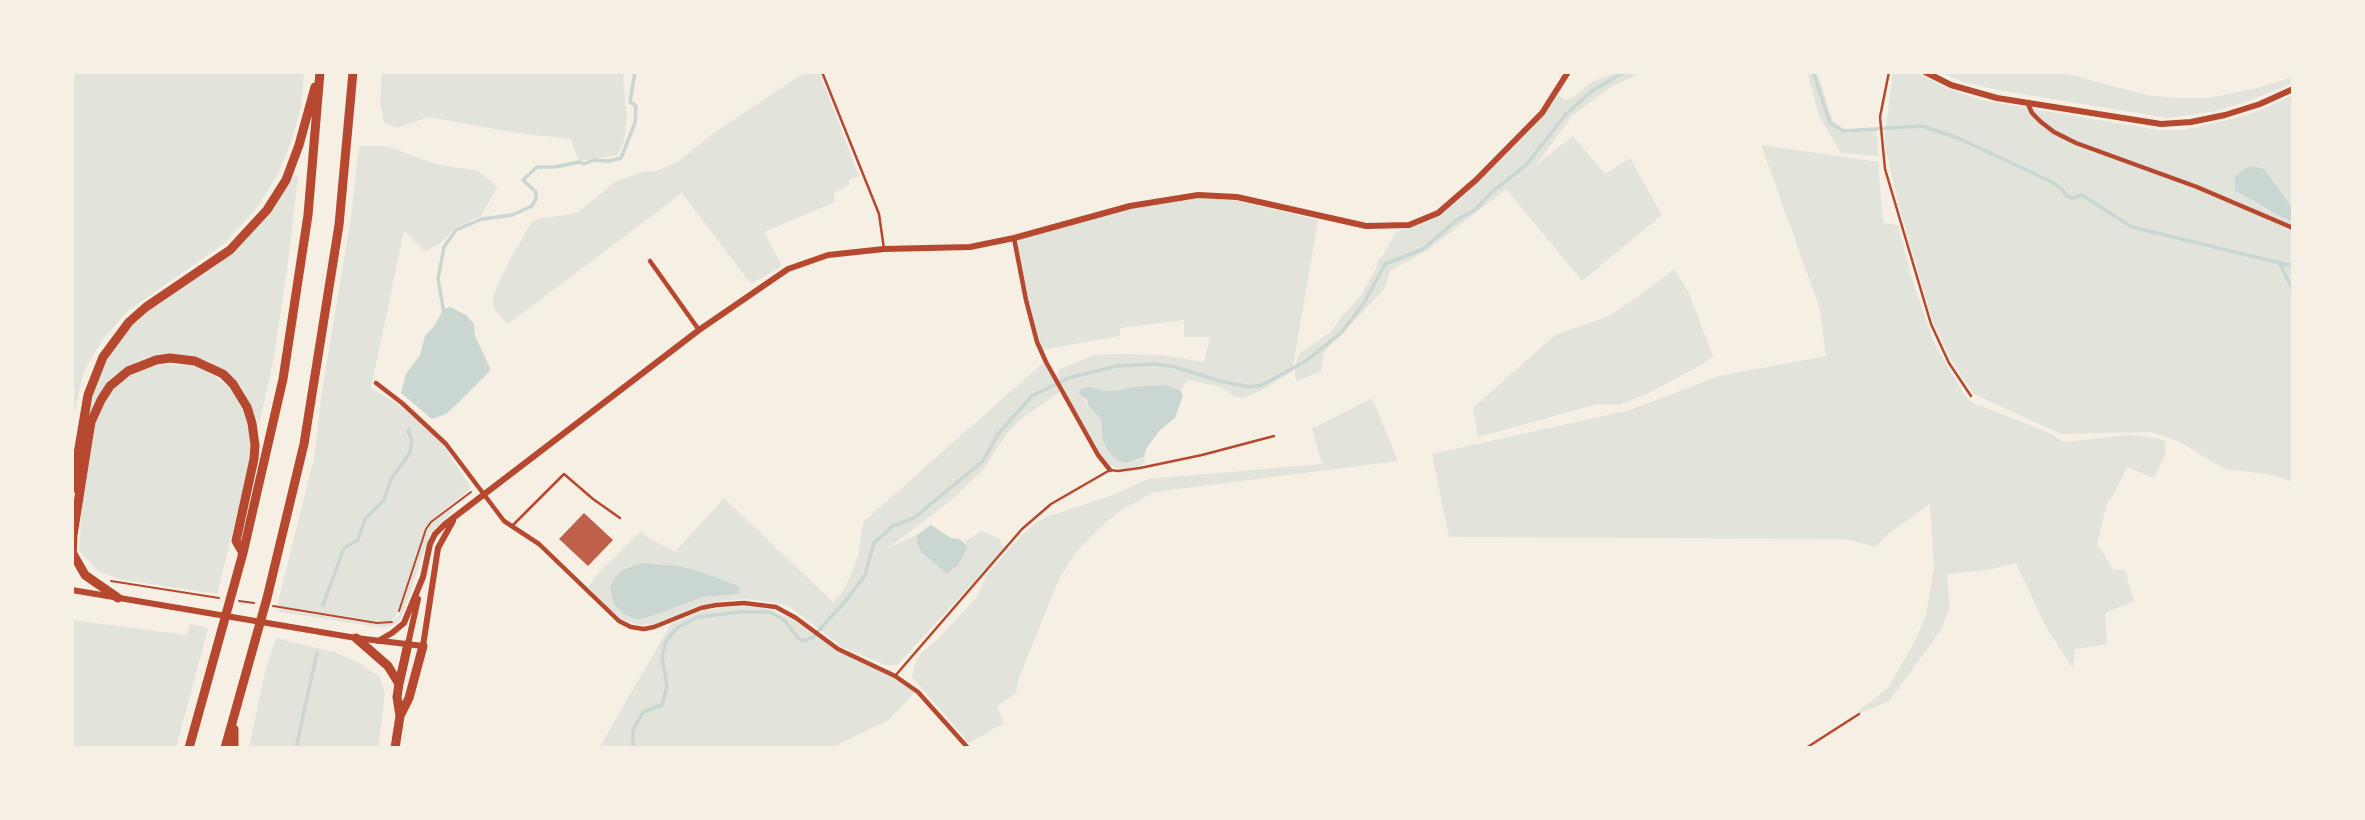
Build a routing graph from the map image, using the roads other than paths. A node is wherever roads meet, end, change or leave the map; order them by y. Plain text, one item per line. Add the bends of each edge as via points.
1 (320, 72) edge
2 (353, 72) edge
3 (822, 72) edge
4 (1568, 72) edge
5 (1889, 72) edge
6 (1926, 72) edge
7 (2293, 89) edge
8 (2028, 104) junction
9 (2293, 228) edge
10 (1014, 238) junction
11 (884, 249) junction
12 (650, 261) dead end
13 (699, 330) junction
14 (376, 383) dead end
15 (1971, 397) dead end
16 (1275, 436) dead end
17 (1110, 470) junction
18 (72, 489) edge
19 (483, 495) junction
20 (456, 516) junction
21 (620, 518) dead end
22 (512, 526) junction
23 (73, 553) edge
24 (243, 554) junction
25 (72, 559) edge
26 (423, 577) junction
27 (72, 590) edge
28 (118, 598) junction
29 (356, 638) junction
30 (378, 641) junction
31 (408, 644) junction
32 (423, 646) junction
33 (895, 676) junction
34 (399, 684) junction
35 (235, 712) junction
36 (1859, 714) dead end
37 (400, 716) junction
38 (189, 748) edge
39 (226, 748) edge
40 (234, 748) edge
41 (395, 748) edge
42 (968, 748) edge
43 (1806, 748) edge

1 - 18 highway via 286,180 267,211 230,250 146,307 103,357 88,395
1 - 24 highway via 307,215 283,379
2 - 35 highway via 339,225 304,444 268,602
3 - 11 lane via 879,214
4 - 10 main road via 1542,113 1513,144 1450,204 1417,223 1366,226 1237,197 1198,195 1130,206
5 - 15 lane via 1880,117 1885,169 1931,324
6 - 8 main road via 1963,89
7 - 8 main road via 2245,109 2175,124
8 - 9 street via 2040,122 2076,143
10 - 11 main road via 970,247
10 - 17 street via 1041,352
11 - 13 main road via 828,255 788,269
12 - 13 street
13 - 19 main road
14 - 19 street via 446,444
16 - 17 lane via 1202,456
17 - 33 lane via 1036,515
19 - 20 main road
19 - 22 street
20 - 26 main road via 435,534
20 - 32 main road via 438,548
21 - 22 lane via 564,474
22 - 33 street via 539,544 613,617 631,627 654,627 701,608 744,603 776,607 861,661
23 - 24 highway via 91,422 101,400 128,371 170,358 195,361 223,374 253,423 255,445 236,541
23 - 25 highway
23 - 28 highway via 85,575
24 - 38 highway
26 - 30 main road via 404,623
26 - 31 main road
27 - 28 main road
28 - 29 main road
29 - 30 main road
29 - 34 highway via 388,666
30 - 31 main road
31 - 32 main road
31 - 34 highway
32 - 37 highway
33 - 42 street via 931,704
34 - 37 highway
35 - 39 highway
35 - 40 highway
36 - 43 lane
37 - 41 highway

